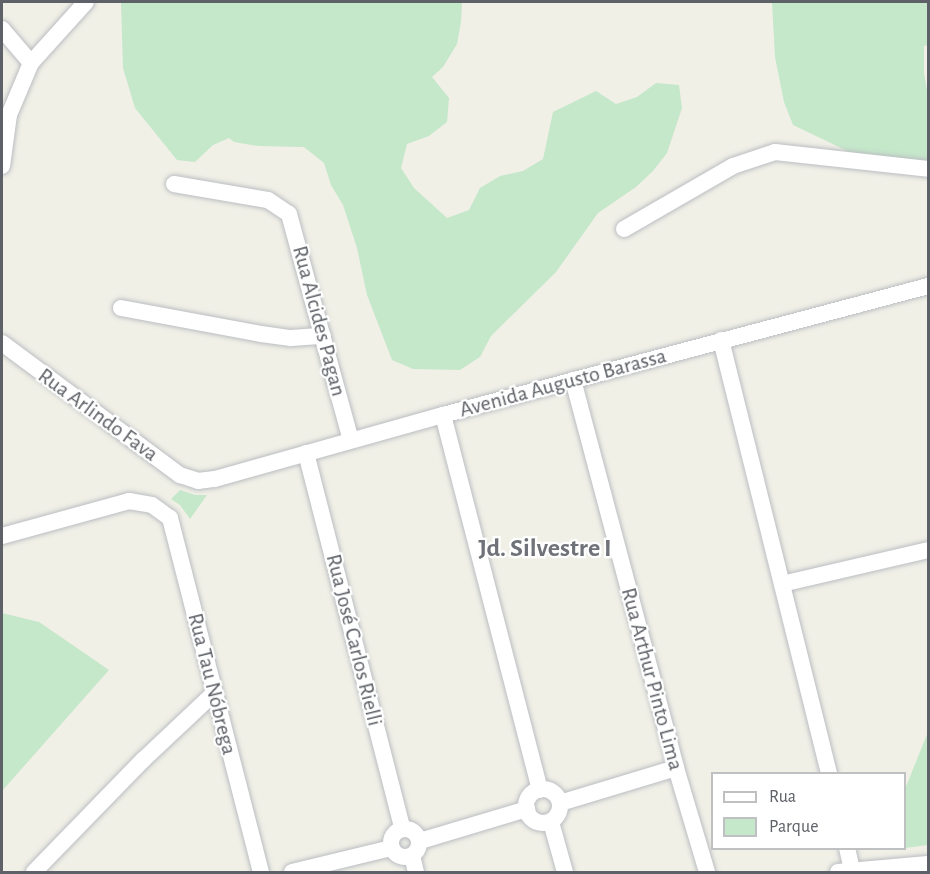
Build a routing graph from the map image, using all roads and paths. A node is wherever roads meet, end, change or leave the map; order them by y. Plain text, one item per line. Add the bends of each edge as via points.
1 (86, 2) edge
2 (2, 29) edge
3 (31, 63) junction
4 (2, 166) edge
5 (928, 169) edge
6 (174, 184) dead end
7 (624, 229) dead end
8 (928, 286) edge
9 (121, 308) dead end
10 (323, 336) junction
11 (721, 340) junction
12 (2, 343) edge
13 (573, 380) junction
14 (443, 415) junction
15 (351, 440) junction
16 (306, 453) junction
17 (198, 481) joint
18 (2, 536) edge
19 (928, 550) edge
20 (782, 584) junction
21 (214, 693) junction
22 (676, 768) junction
23 (829, 772) edge
24 (540, 790) junction
25 (560, 803) junction
26 (527, 809) junction
27 (551, 822) junction
28 (402, 828) junction
29 (391, 848) junction
30 (416, 848) junction
31 (847, 850) edge
32 (928, 864) edge
33 (845, 871) edge
34 (34, 873) edge
35 (261, 873) edge
36 (292, 873) edge
37 (416, 873) edge
38 (565, 873) edge
39 (707, 873) edge

1 - 3 street
2 - 3 street
3 - 4 street via 9,115
5 - 7 street via 775,152 733,166
6 - 10 street, Rua Alcides Pagan via 268,200 289,214
8 - 11 street, Avenida Augusto Barassa
9 - 10 street via 261,334 291,338
10 - 15 street, Rua Alcides Pagan
11 - 13 street, Avenida Augusto Barassa
11 - 20 street
12 - 17 street, Rua Arlindo Fava via 180,475
13 - 14 street, Avenida Augusto Barassa
13 - 22 street, Rua Arthur Pinto Lima
14 - 15 street, Avenida Augusto Barassa
14 - 24 street
15 - 16 street, Avenida Augusto Barassa
16 - 17 street, Avenida Augusto Barassa
16 - 28 street, Rua José Carlos Rielli
18 - 21 street, Rua Tau Nóbrega via 129,501 152,505 170,518
19 - 20 street
20 - 23 street
21 - 34 street
21 - 35 street, Rua Tau Nóbrega
22 - 25 street
22 - 39 street, Rua Arthur Pinto Lima
24 - 25 street via 553,792
24 - 26 street via 530,797
25 - 27 street via 557,817
26 - 27 street via 533,820
26 - 30 street
27 - 38 street
28 - 29 street via 392,836
28 - 30 street via 417,834
29 - 30 street via 404,857
29 - 36 street
30 - 37 street
31 - 33 street
32 - 33 street

